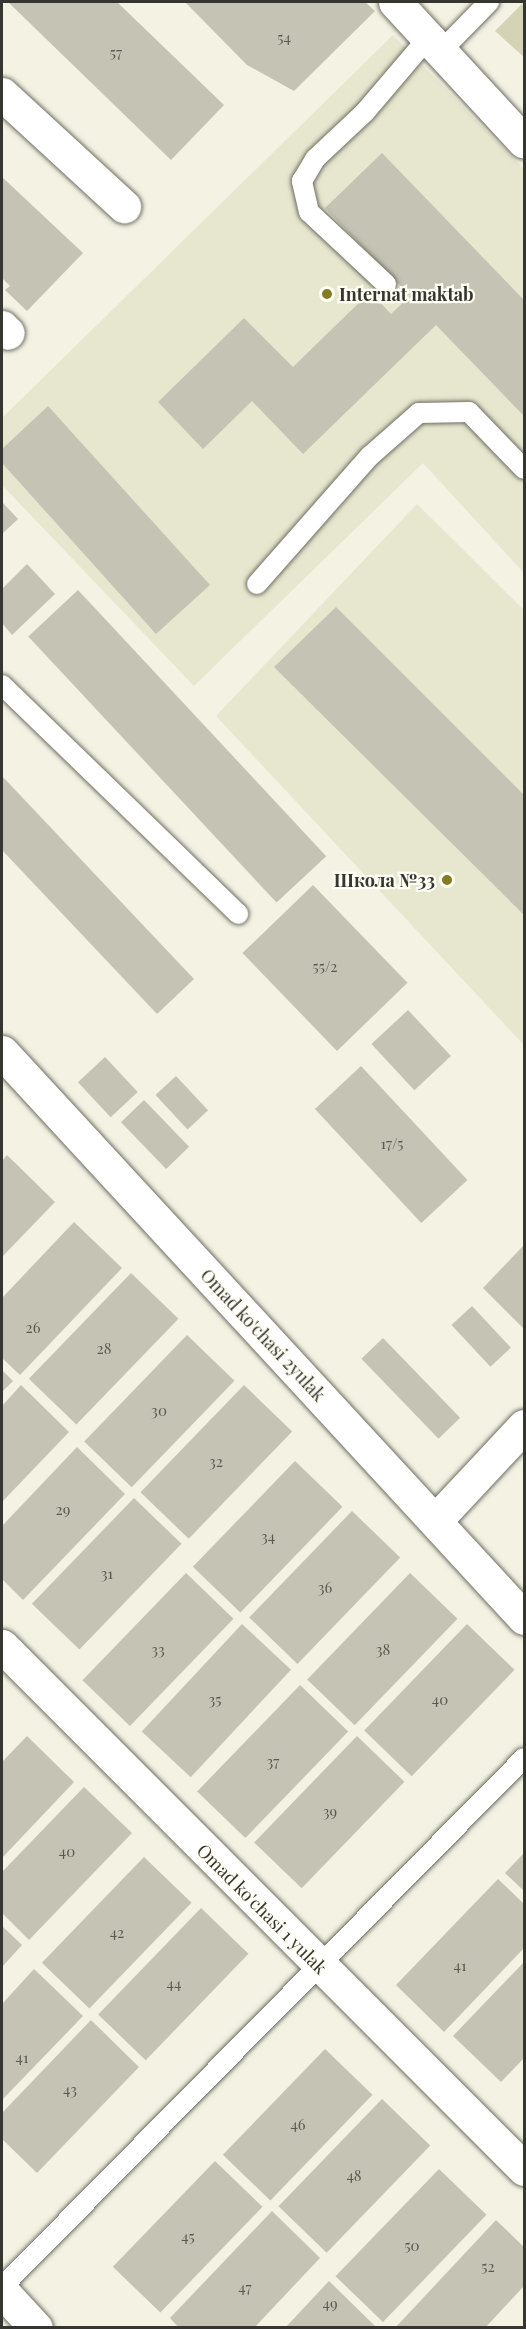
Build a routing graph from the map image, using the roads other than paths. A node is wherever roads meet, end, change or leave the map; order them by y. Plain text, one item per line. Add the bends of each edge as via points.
1 (395, 2) edge
2 (489, 2) edge
3 (434, 44) junction
4 (2, 94) edge
5 (525, 142) edge
6 (124, 206) dead end
7 (386, 284) dead end
8 (525, 469) edge
9 (257, 584) dead end
10 (2, 685) edge
11 (238, 914) dead end
12 (2, 1052) edge
13 (525, 1426) edge
14 (435, 1521) junction
15 (525, 1618) edge
16 (2, 1647) edge
17 (525, 1758) edge
18 (318, 1966) junction
19 (525, 2169) edge
20 (2, 2289) edge
21 (36, 2328) edge

1 - 3 street
2 - 3 lane
3 - 5 street
3 - 7 lane via 315,159 302,182 309,212
4 - 6 street
8 - 9 lane via 469,412 419,412 370,456
10 - 11 lane
12 - 14 street, Omad ko'chasi 2yulak
13 - 14 street
14 - 15 street, Omad ko'chasi 2yulak
16 - 18 street, Omad ko'chasi 1 yulak
17 - 18 lane
18 - 19 street, Omad ko'chasi 1 yulak
18 - 20 lane
20 - 21 street

